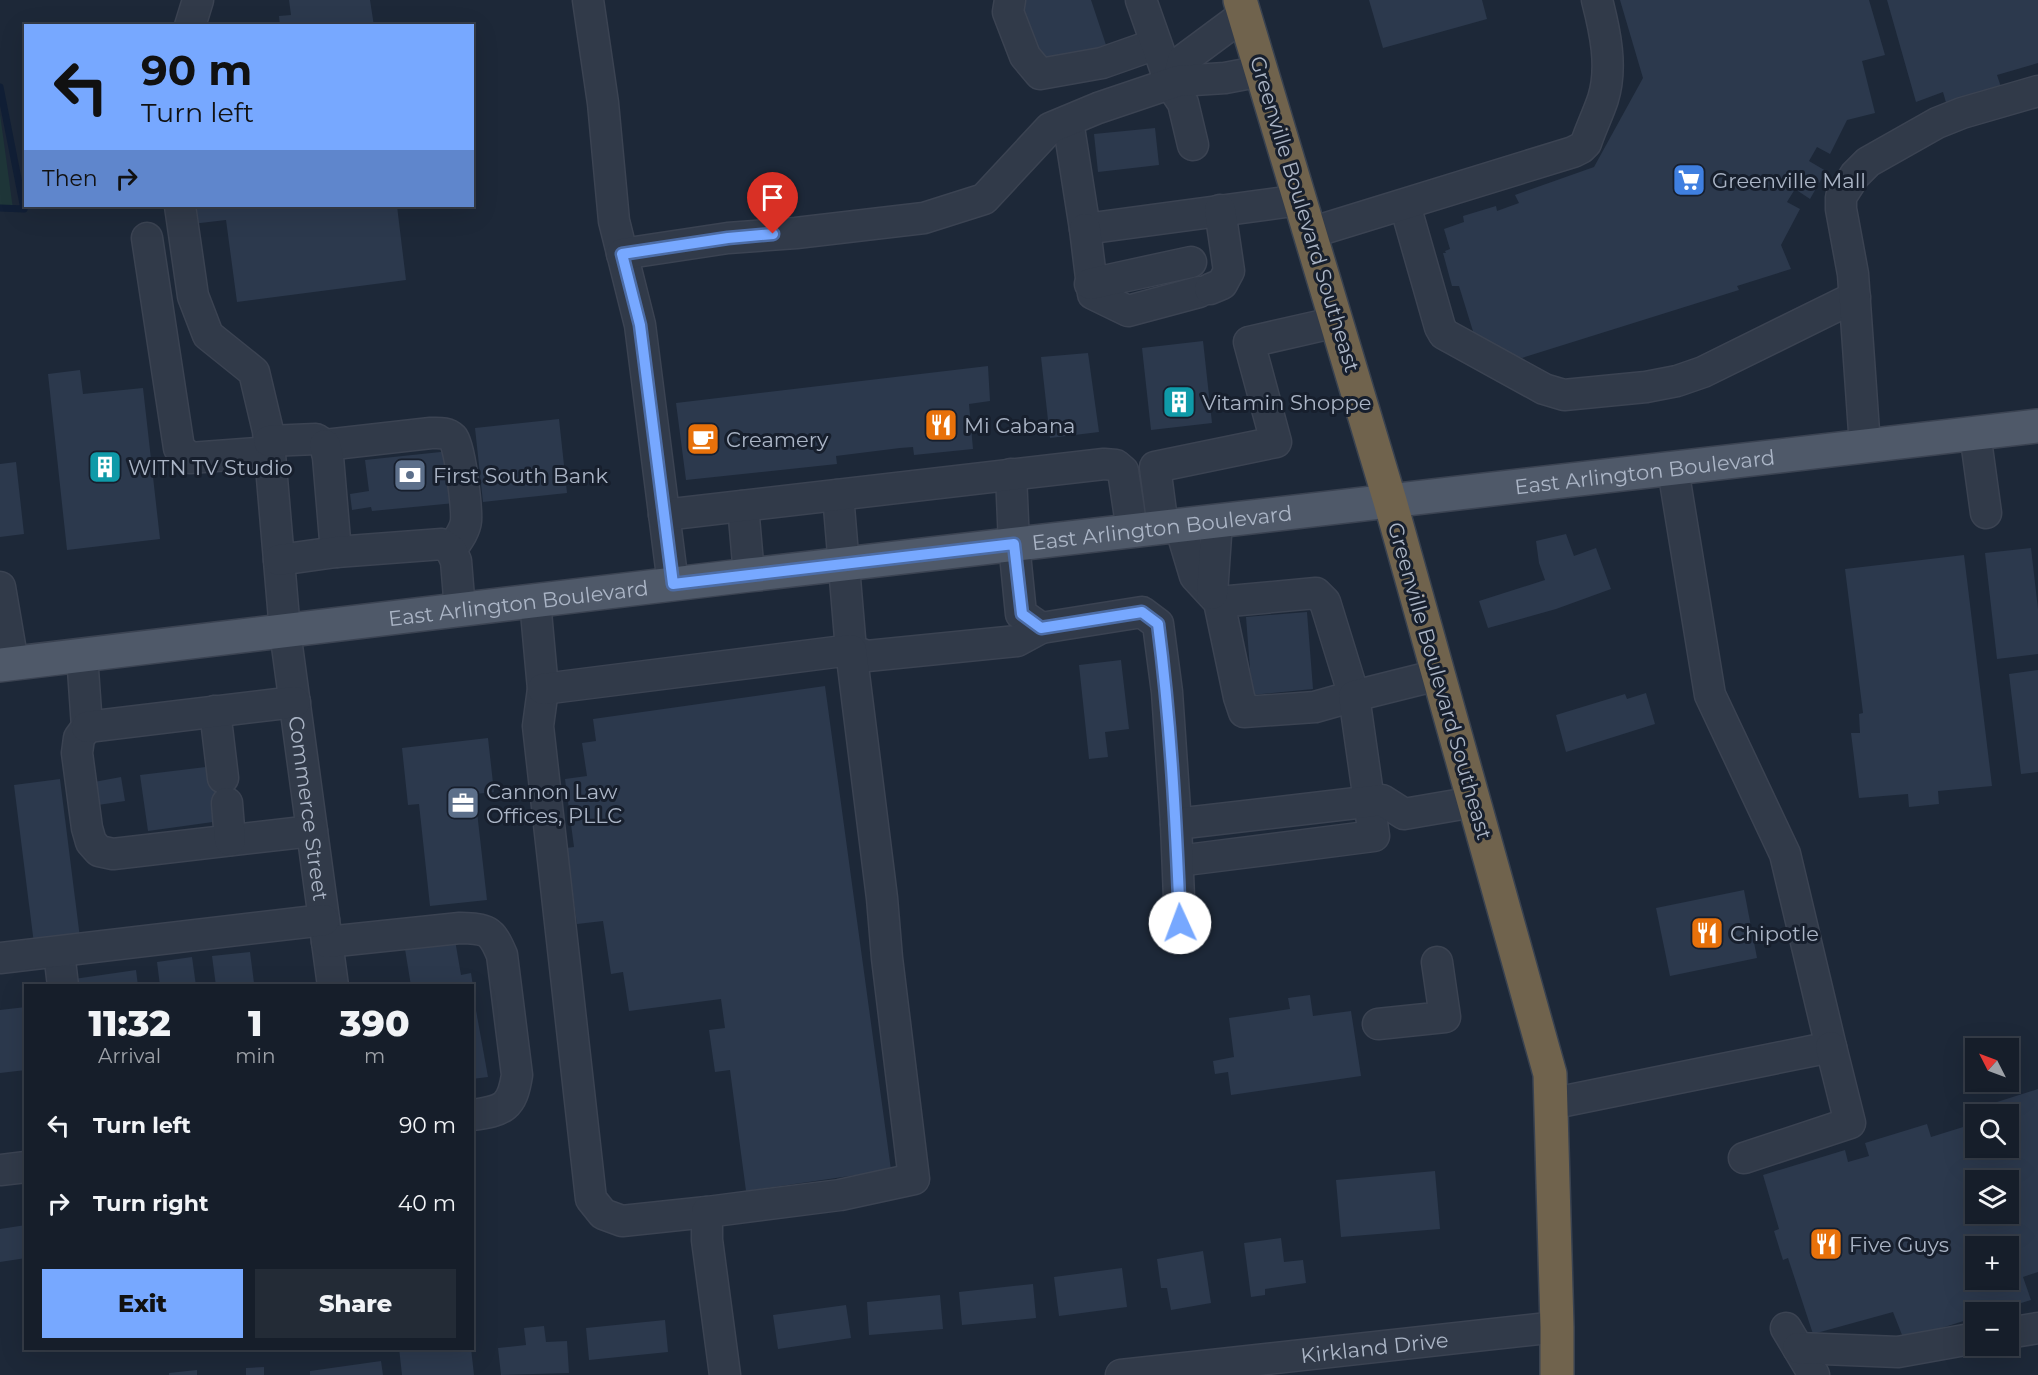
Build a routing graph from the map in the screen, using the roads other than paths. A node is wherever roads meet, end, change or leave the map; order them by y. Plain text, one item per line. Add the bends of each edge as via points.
1 (198, 0) edge
2 (588, 0) edge
3 (1010, 0) edge
4 (1141, 0) edge
5 (1597, 0) edge
6 (1243, 7) edge
7 (191, 24) edge
8 (1156, 44) junction
9 (1262, 71) junction
10 (1175, 83) junction
11 (2038, 91) edge
12 (1068, 121) junction
13 (1193, 145) dead end
14 (1300, 200) junction
15 (1405, 205) junction
16 (180, 207) edge
17 (1221, 210) junction
18 (1085, 229) junction
19 (1310, 233) junction
20 (147, 238) dead end
21 (622, 254) junction
22 (1207, 256) junction
23 (1090, 284) junction
24 (1855, 297) junction
25 (1337, 322) junction
26 (2038, 426) edge
27 (1975, 434) junction
28 (325, 445) junction
29 (1865, 446) junction
30 (270, 447) junction
31 (1673, 469) junction
32 (1011, 474) junction
33 (838, 495) junction
34 (1390, 501) junction
35 (743, 506) junction
36 (1986, 513) dead end
37 (664, 515) junction
38 (1217, 522) junction
39 (1159, 528) junction
40 (1014, 544) junction
41 (451, 550) junction
42 (336, 552) junction
43 (279, 560) junction
44 (843, 564) junction
45 (749, 575) junction
46 (673, 584) junction
47 (0, 587) edge
48 (1216, 598) junction
49 (535, 601) junction
50 (460, 610) junction
51 (1041, 628) junction
52 (285, 631) junction
53 (851, 651) junction
54 (82, 655) junction
55 (6, 664) edge
56 (1438, 675) junction
57 (543, 689) junction
58 (1354, 696) junction
59 (295, 702) junction
60 (215, 711) junction
61 (87, 727) junction
62 (1371, 801) junction
63 (1474, 802) junction
64 (1176, 824) junction
65 (312, 831) junction
66 (230, 840) junction
67 (1178, 861) junction
68 (1180, 923) dead end
69 (326, 931) junction
70 (59, 952) junction
71 (0, 958) edge
72 (1437, 962) dead end
73 (63, 984) edge
74 (333, 984) edge
75 (1378, 1024) dead end
76 (1831, 1047) junction
77 (1550, 1104) junction
78 (474, 1115) edge
79 (1744, 1158) dead end
80 (24, 1167) edge
81 (0, 1170) edge
82 (707, 1226) junction
83 (1557, 1327) junction
84 (2038, 1328) edge
85 (2019, 1331) edge
86 (1965, 1340) edge
87 (1329, 1364) edge
88 (1136, 1374) edge
89 (725, 1375) edge
90 (1557, 1375) edge
91 (1814, 1375) edge

1 - 7 street
2 - 21 street via 614,221
3 - 8 street via 1008,12 1025,56 1040,74 1102,63
4 - 8 street
5 - 15 street via 1607,63 1604,96 1586,143 1574,152
6 - 9 highway, Greenville Boulevard Southeast
6 - 10 street via 1183,60
8 - 10 street
9 - 10 street
9 - 14 highway, Greenville Boulevard Southeast
10 - 12 street
10 - 13 street
11 - 24 street via 1937,123 1868,162 1855,175 1841,197 1841,208
12 - 18 street
12 - 21 street via 1050,128 984,199 924,218 728,238
14 - 17 street
14 - 19 highway, Greenville Boulevard Southeast
15 - 19 street
15 - 24 street via 1444,334 1544,389 1564,395 1677,381
16 - 30 street, Commerce Street via 193,296 200,316 208,335 254,372
17 - 18 street
17 - 22 street
18 - 23 street
19 - 25 highway, Greenville Boulevard Southeast
20 - 30 street via 179,448 190,458
21 - 37 street via 640,325
22 - 23 street
22 - 23 street via 1229,271 1222,284 1128,311 1093,294
24 - 29 street
25 - 34 highway, Greenville Boulevard Southeast
25 - 39 street via 1250,342 1276,442 1155,466
26 - 27 main road, East Arlington Boulevard
27 - 29 main road, East Arlington Boulevard
27 - 36 street
28 - 30 street via 316,439
28 - 41 street via 431,433 446,434 455,440 460,453 466,521
28 - 42 street
29 - 31 main road, East Arlington Boulevard
30 - 43 street, Commerce Street
31 - 34 main road, East Arlington Boulevard
31 - 76 street via 1710,695 1785,855
32 - 33 street
32 - 39 street via 1116,465
32 - 40 street
33 - 35 street
33 - 44 street
34 - 38 main road, East Arlington Boulevard
34 - 56 highway, Greenville Boulevard Southeast
35 - 37 street
35 - 45 street
37 - 46 street
38 - 39 main road, East Arlington Boulevard
38 - 48 street
39 - 40 main road, East Arlington Boulevard
39 - 48 street via 1194,576
40 - 44 main road, East Arlington Boulevard
40 - 51 street via 1022,614
41 - 42 street via 442,544
41 - 50 street via 456,561
42 - 43 street
43 - 52 street, Commerce Street
44 - 45 main road, East Arlington Boulevard
44 - 53 street
45 - 46 main road, East Arlington Boulevard
46 - 49 main road, East Arlington Boulevard
47 - 55 street
48 - 58 street via 1316,593 1325,602
48 - 58 street via 1244,712 1316,707
49 - 50 main road, East Arlington Boulevard
49 - 57 street
50 - 52 main road, East Arlington Boulevard
51 - 53 street via 1017,641 867,656
51 - 64 street via 1142,612 1158,624
52 - 54 main road, East Arlington Boulevard
52 - 59 street, Commerce Street
53 - 57 street
53 - 82 street via 914,1179
54 - 55 main road, East Arlington Boulevard
54 - 61 street
56 - 58 street
56 - 63 highway, Greenville Boulevard Southeast
57 - 82 street via 538,726 591,1199 603,1214 622,1221
58 - 62 street
59 - 60 street
59 - 65 street, Commerce Street
60 - 61 street
60 - 66 street
61 - 66 street via 79,738 77,753 87,828 99,851 113,854
62 - 63 street via 1382,800 1404,814
62 - 64 street
62 - 67 street via 1374,836
63 - 77 highway, Greenville Boulevard Southeast via 1550,1074
64 - 67 street
65 - 66 street
65 - 69 street, Commerce Street
67 - 68 street
69 - 70 street
69 - 74 street, Commerce Street
69 - 78 street via 460,928 481,929 494,937 502,955 517,1075 514,1093 506,1106
70 - 71 street
70 - 73 street
72 - 75 street via 1445,1017
76 - 77 street
76 - 79 street via 1850,1123
77 - 83 highway, Greenville Boulevard Southeast
80 - 81 street
82 - 89 street
83 - 87 street, Kirkland Drive
83 - 90 highway, Greenville Boulevard Southeast
84 - 85 street
86 - 91 street via 1898,1352 1792,1338
87 - 88 street, Kirkland Drive

